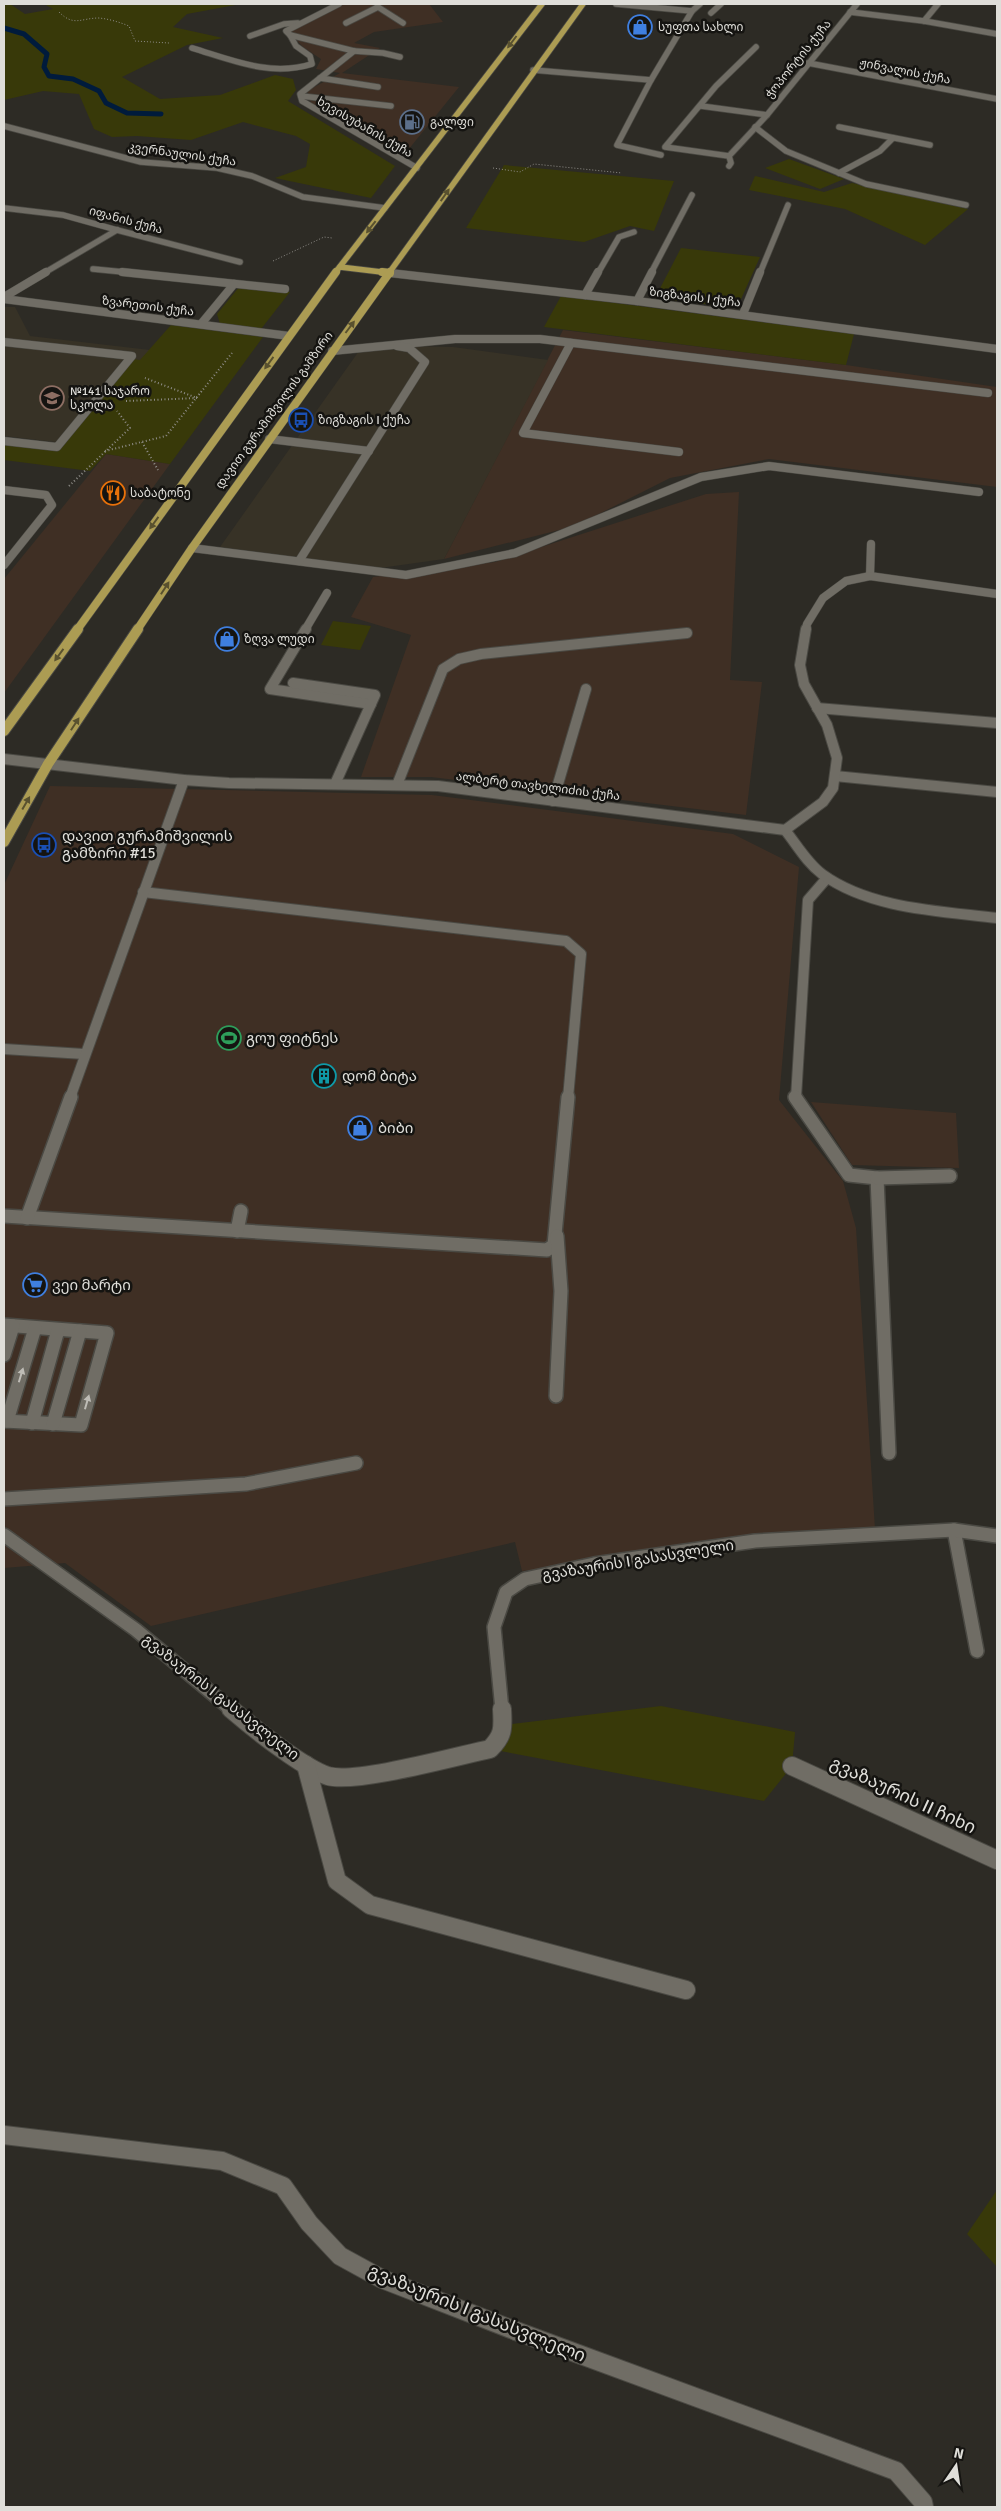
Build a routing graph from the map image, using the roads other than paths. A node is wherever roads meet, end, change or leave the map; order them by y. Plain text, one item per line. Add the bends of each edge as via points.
1 (339, 4) edge
2 (542, 4) edge
3 (583, 4) edge
4 (616, 4) edge
5 (700, 4) edge
6 (720, 4) edge
7 (857, 4) edge
8 (938, 4) edge
9 (378, 5) edge
10 (692, 11) junction
11 (850, 12) junction
12 (711, 13) dead end
13 (924, 21) junction
14 (298, 23) junction
15 (346, 23) dead end
16 (403, 24) dead end
17 (997, 34) edge
18 (290, 35) junction
19 (250, 36) dead end
20 (756, 47) dead end
21 (192, 48) road end
22 (354, 51) junction
23 (400, 57) dead end
24 (808, 63) junction
25 (533, 70) junction
26 (320, 78) junction
27 (651, 80) junction
28 (378, 87) dead end
29 (301, 96) junction
30 (997, 99) edge
31 (391, 106) dead end
32 (701, 106) junction
33 (767, 115) junction
34 (4, 126) edge
35 (755, 127) junction
36 (839, 127) dead end
37 (893, 138) junction
38 (930, 145) dead end
39 (661, 155) dead end
40 (729, 156) junction
41 (729, 166) dead end
42 (417, 168) junction
43 (839, 173) junction
44 (692, 194) dead end
45 (788, 205) dead end
46 (966, 205) dead end
47 (4, 208) edge
48 (386, 208) junction
49 (117, 230) junction
50 (634, 232) dead end
51 (240, 262) dead end
52 (340, 267) junction
53 (93, 268) dead end
54 (390, 273) junction
55 (234, 284) junction
56 (285, 289) dead end
57 (586, 295) junction
58 (4, 298) edge
59 (637, 301) junction
60 (743, 314) junction
61 (201, 324) junction
62 (289, 336) junction
63 (4, 342) edge
64 (571, 343) junction
65 (390, 345) junction
66 (997, 349) edge
67 (332, 351) junction
68 (988, 393) dead end
69 (269, 438) junction
70 (4, 441) edge
71 (369, 451) junction
72 (679, 452) dead end
73 (4, 490) edge
74 (979, 492) dead end
75 (871, 544) dead end
76 (192, 548) junction
77 (300, 561) junction
78 (4, 565) edge
79 (870, 576) junction
80 (327, 593) dead end
81 (997, 594) edge
82 (687, 633) dead end
83 (293, 683) dead end
84 (586, 689) dead end
85 (371, 704) junction
86 (817, 708) junction
87 (997, 723) edge
88 (4, 730) edge
89 (4, 759) edge
90 (48, 764) junction
91 (835, 776) junction
92 (184, 780) junction
93 (335, 784) junction
94 (397, 785) junction
95 (997, 792) edge
96 (553, 801) junction
97 (785, 830) junction
98 (4, 842) edge
99 (827, 878) junction
100 (143, 892) junction
101 (997, 918) edge
102 (4, 1049) edge
103 (84, 1054) junction
104 (950, 1176) dead end
105 (877, 1178) junction
106 (241, 1211) dead end
107 (4, 1216) edge
108 (27, 1218) junction
109 (237, 1231) junction
110 (557, 1236) junction
111 (8, 1326) edge
112 (34, 1328) junction
113 (58, 1330) junction
114 (80, 1332) junction
115 (4, 1356) edge
116 (556, 1396) dead end
117 (5, 1421) edge
118 (32, 1423) junction
119 (53, 1424) junction
120 (889, 1453) dead end
121 (356, 1463) dead end
122 (4, 1499) edge
123 (954, 1530) junction
124 (4, 1534) edge
125 (997, 1536) edge
126 (977, 1651) dead end
127 (306, 1765) junction
128 (792, 1766) dead end
129 (997, 1860) edge
130 (686, 1990) dead end
131 (4, 2135) edge
132 (924, 2507) edge

1 - 14 street
2 -> 42 main road
3 - 25 main road, დავით გურამიშვილის გამზირი
4 - 10 street
5 - 10 street
6 - 12 street
7 - 11 street, ჭოპორტის ქუჩა
8 - 13 street
9 - 15 street
9 - 16 street
10 - 27 street
11 - 13 street
11 - 24 street, ჭოპორტის ქუჩა
13 - 17 street
14 - 18 street via 286,31
14 - 19 street via 284,24
18 - 21 street via 296,46 310,56 312,64 285,70
18 - 22 street
20 - 32 street via 716,86
22 - 23 street
22 - 26 street, ხევისუბანის ქუჩა
24 - 30 street, ჟინვალის ქუჩა
24 - 33 street, ჭოპორტის ქუჩა
25 - 27 street
54 -> 25 main road, დავით გურამიშვილის გამზირი
26 - 28 street
26 - 29 street, ხევისუბანის ქუჩა
27 - 39 street via 617,144
29 - 31 street
29 - 42 street, ხევისუბანის ქუჩა via 302,101
32 - 33 street
32 - 40 street via 665,147
33 - 35 street, ჭოპორტის ქუჩა
34 - 48 street, კვერნაულის ქუჩა via 141,162 217,168 252,176 303,196
35 - 40 street, ჭოპორტის ქუჩა
35 - 43 street via 786,151
36 - 37 street
37 - 38 street
37 - 43 street via 880,151
40 - 41 street
42 - 48 main road
43 - 46 street via 866,184
44 - 59 street
45 - 60 street
47 - 49 street, იფანის ქუჩა via 63,215
48 -> 52 main road
49 - 51 street, იფანის ქუჩა
49 - 58 street
50 - 57 street via 619,236
52 - 54 main road
52 - 62 main road
53 - 55 street
54 - 57 street, ზიგზაგის I ქუჩა
67 -> 54 main road, დავით გურამიშვილის გამზირი
55 - 56 street
55 - 61 street
57 - 59 street, ზიგზაგის I ქუჩა
58 - 61 street, ზვარეთის ქუჩა
59 - 60 street, ზიგზაგის I ქუჩა
60 - 66 street, ზიგზაგის I ქუჩა
61 - 62 street, ზვარეთის ქუჩა
62 -> 88 main road
63 - 70 street via 132,356 57,447
64 - 65 street via 540,339 455,339
64 - 68 street
64 - 72 street via 523,433
65 - 67 street
65 - 71 street via 410,348 425,362
67 - 69 main road, დავით გურამიშვილის გამზირი
69 - 71 street
69 - 76 main road, დავით გურამიშვილის გამზირი
71 - 77 street
73 - 78 street via 46,495 52,505
74 - 77 street via 770,466 701,477 515,553 424,572 406,575
75 - 79 street
76 - 77 street
90 -> 76 main road, დავით გურამიშვილის გამზირი
79 - 81 street
79 - 86 street via 846,581 823,598 807,624 800,665 804,684
80 - 85 street via 270,689
82 - 94 street via 481,654 459,660 443,669
83 - 85 street via 375,695
84 - 96 street
85 - 93 street
86 - 87 street
86 - 91 street via 837,758
89 - 90 street, ალბერტ თავხელიძის ქუჩა
90 - 92 street, ალბერტ თავხელიძის ქუჩა
98 -> 90 main road, დავით გურამიშვილის გამზირი
91 - 95 street
91 - 97 street via 833,788 823,802
92 - 93 street, ალბერტ თავხელიძის ქუჩა
92 - 100 street
93 - 94 street, ალბერტ თავხელიძის ქუჩა
94 - 96 street, ალბერტ თავხელიძის ქუჩა via 438,786
96 - 97 street, ალბერტ თავხელიძის ქუჩა
97 - 99 street via 812,865
99 - 101 street via 878,901
99 - 105 street via 808,900 795,1096 849,1175
100 - 103 street
100 - 110 street via 566,941 576,948 581,954
102 - 103 street
103 - 108 street
104 - 105 street
105 - 120 street
106 - 109 street
107 - 108 street
108 - 109 street
109 - 110 street via 547,1250 554,1245
110 - 116 street via 561,1291
111 - 112 street
111 - 115 street
112 - 113 street
117 -> 112 street
113 - 114 street
113 - 118 street
114 - 119 street
119 -> 114 street via 81,1425 107,1333
117 - 118 street
118 - 119 street
121 - 122 street via 246,1484
123 - 125 street, გვაზაურის I გასასვლელი
123 - 126 street
123 - 127 street, გვაზაურის I გასასვლელი via 755,1541 594,1564 525,1579 506,1592 494,1627 503,1725 500,1739 490,1749 356,1777 329,1776
124 - 127 street, გვაზაურის I გასასვლელი via 136,1630 238,1715
127 - 130 street via 337,1881 370,1905
128 - 129 street, გვაზაურის II ჩიხი
131 - 132 street, გვაზაურის I გასასვლელი via 222,2161 283,2186 309,2223 340,2256 382,2279 896,2471

